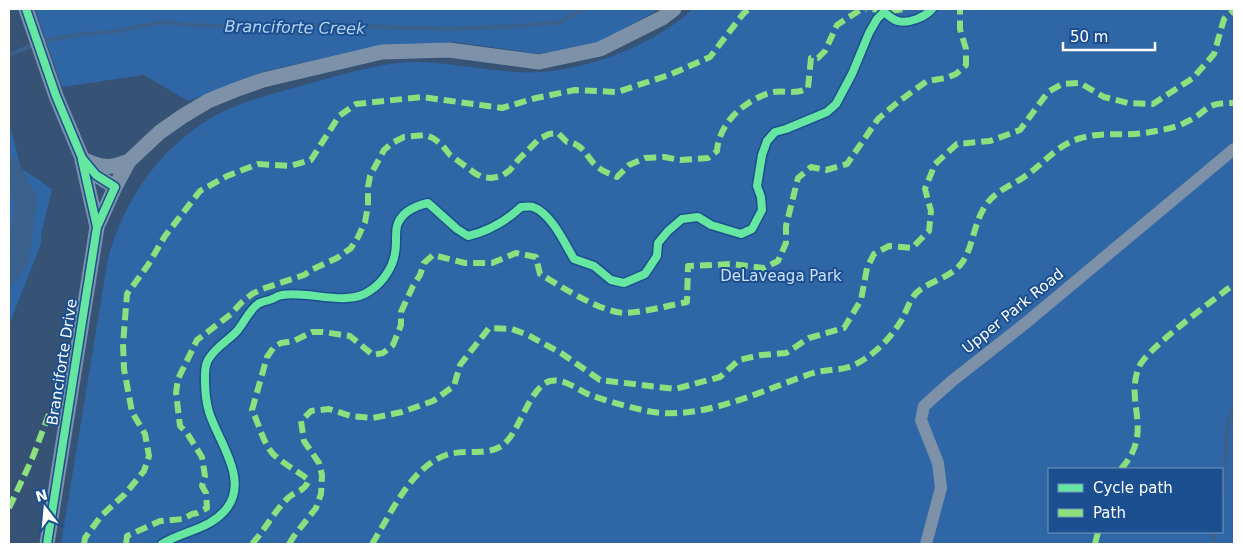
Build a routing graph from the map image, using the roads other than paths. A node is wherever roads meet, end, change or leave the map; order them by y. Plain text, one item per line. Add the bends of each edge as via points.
1 (26, 9) edge
2 (674, 9) edge
3 (1234, 149) edge
4 (82, 158) junction
5 (129, 161) junction
6 (115, 187) junction
7 (97, 227) junction
8 (47, 544) edge
9 (926, 544) edge

1 - 4 street via 56,96
2 - 5 street, Branciforte Drive via 600,49 539,62 448,50 382,52 263,80 208,101 183,116
3 - 9 street, Upper Park Road via 924,406 921,420 938,463 941,488
4 - 5 street via 98,166 113,167
4 - 6 street via 96,175
4 - 7 street
5 - 6 street, Branciforte Drive
6 - 7 street, Branciforte Drive
7 - 8 street, Branciforte Drive

